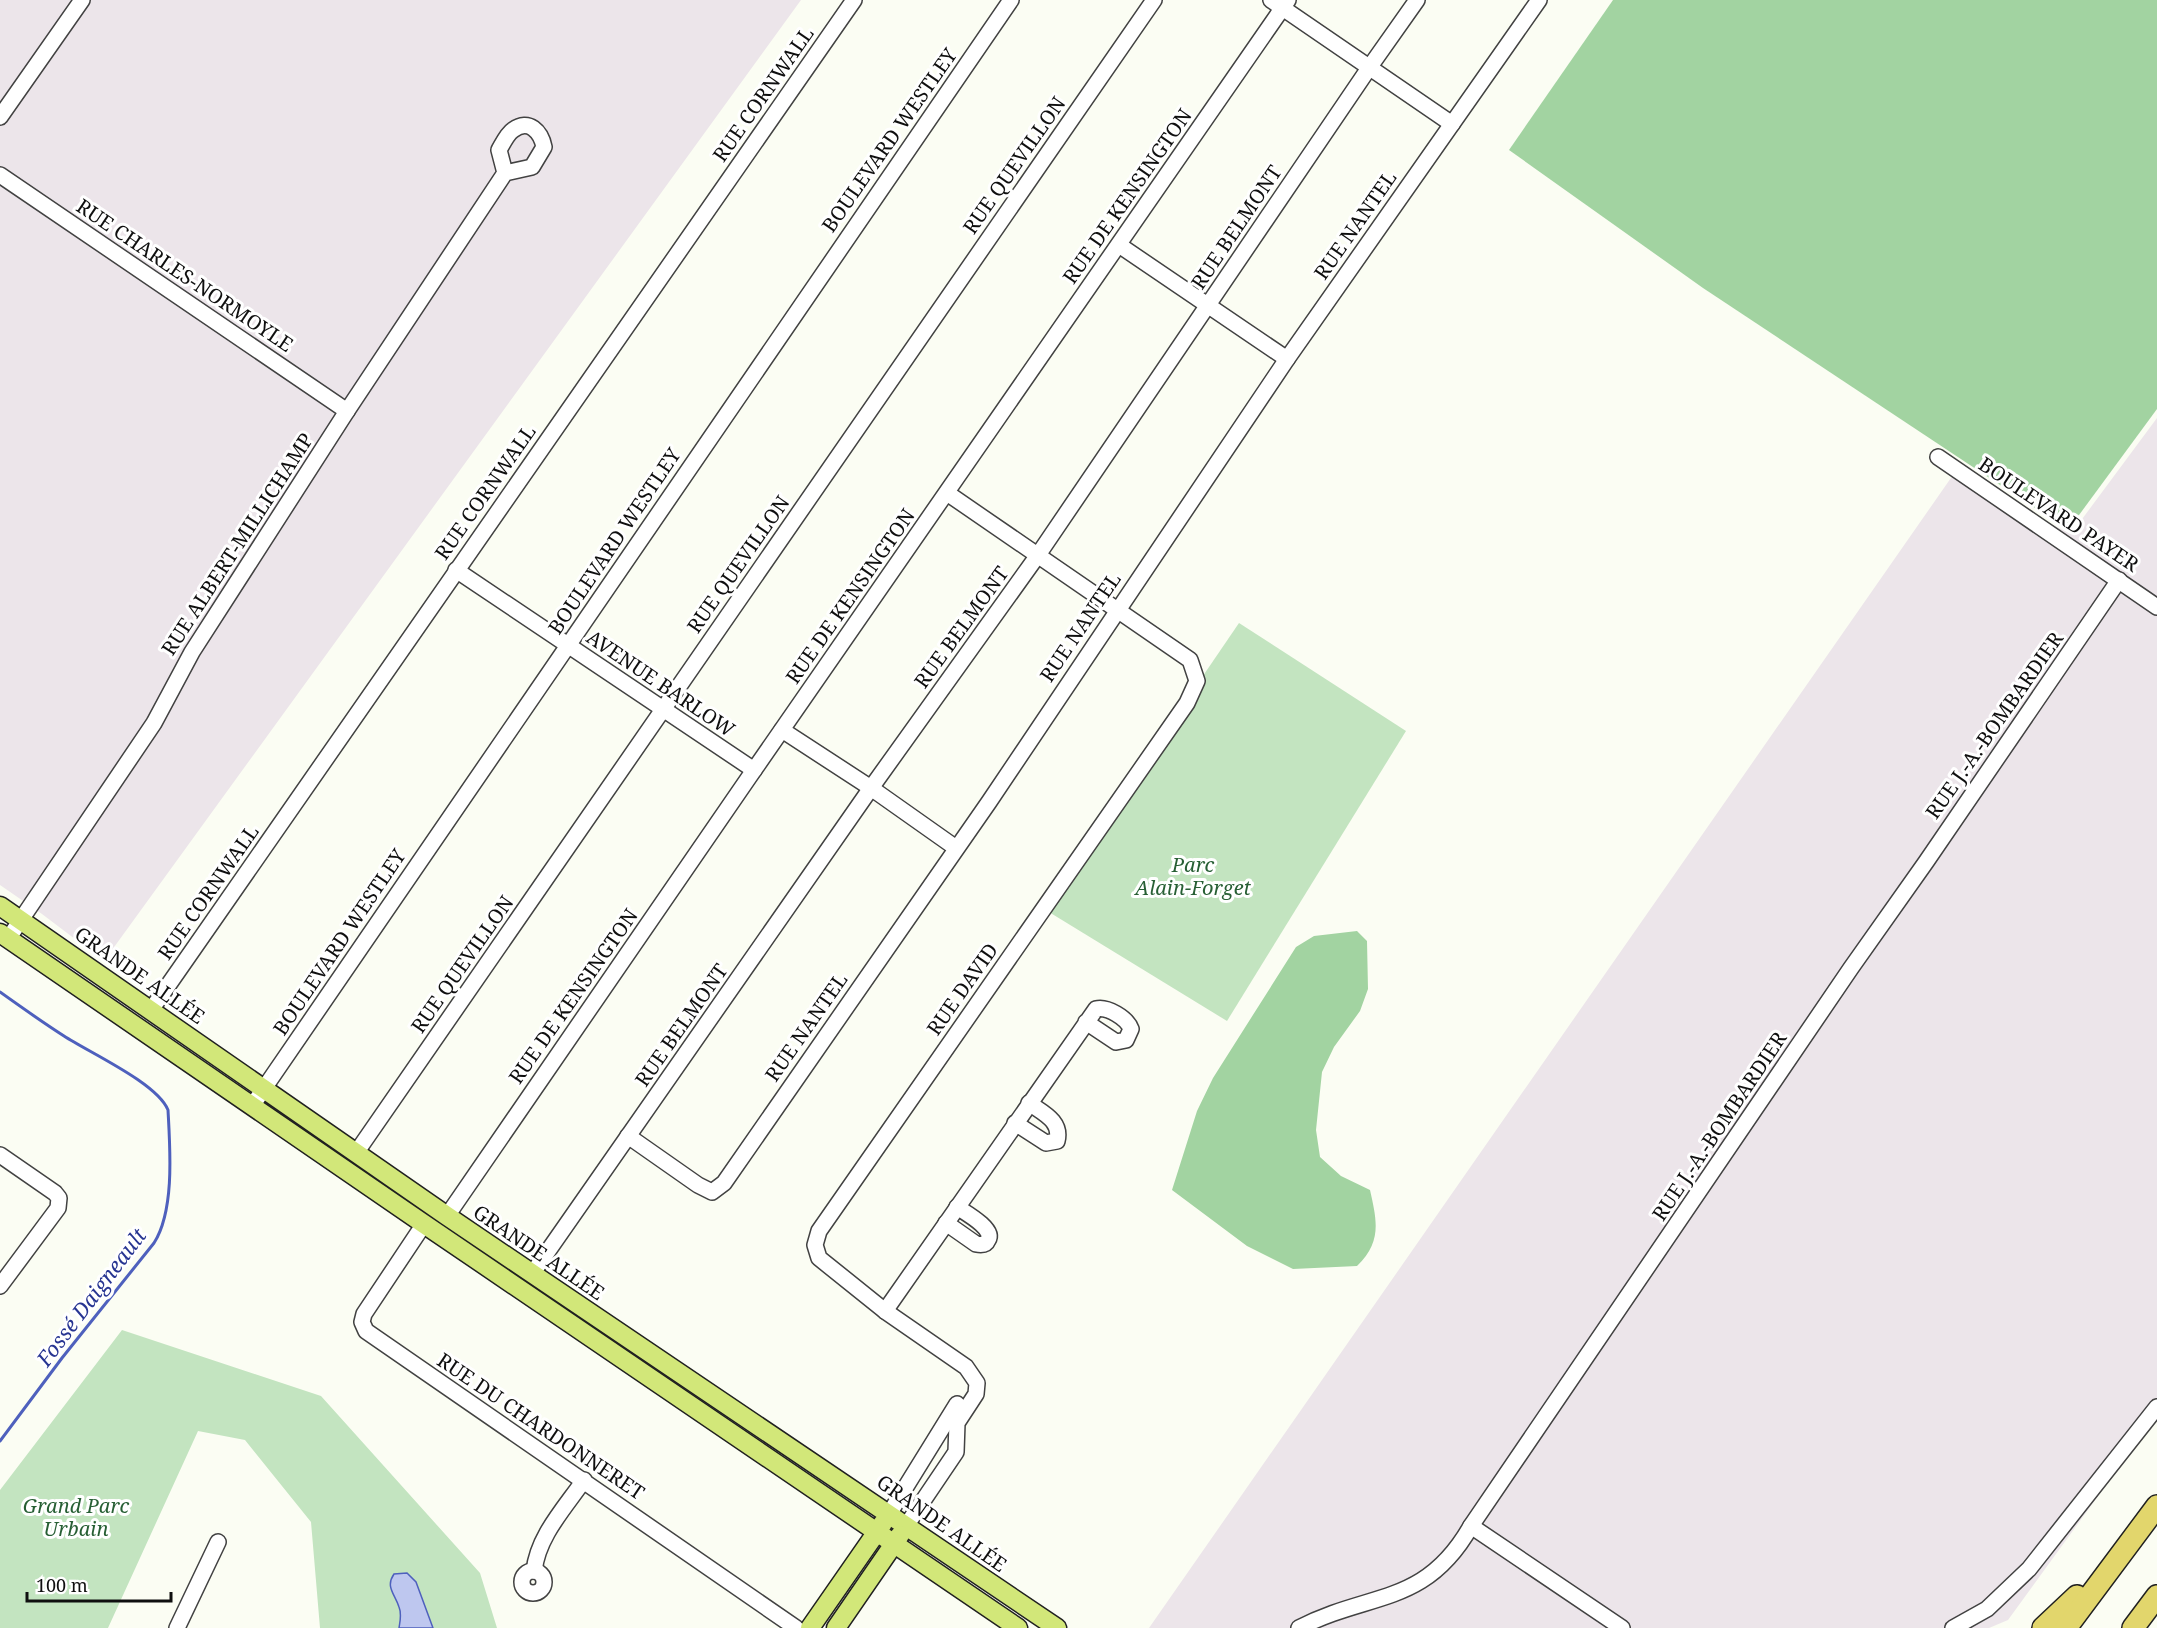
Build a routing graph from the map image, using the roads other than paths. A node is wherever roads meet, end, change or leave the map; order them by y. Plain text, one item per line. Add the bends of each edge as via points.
1 (82, 0) edge
2 (854, 0) edge
3 (1011, 0) edge
4 (1154, 0) edge
5 (1417, 0) edge
6 (1539, 0) edge
7 (1281, 2) edge
8 (1369, 68) junction
9 (0, 117) edge
10 (1452, 124) junction
11 (505, 173) dead end
12 (0, 175) edge
13 (1119, 245) junction
14 (1209, 306) junction
15 (1287, 359) junction
16 (347, 411) junction
17 (1938, 457) dead end
18 (947, 493) junction
19 (1038, 555) junction
20 (456, 570) junction
21 (2119, 580) junction
22 (2157, 607) edge
23 (1117, 609) junction
24 (568, 646) junction
25 (662, 710) junction
26 (782, 730) junction
27 (754, 770) junction
28 (872, 788) junction
29 (956, 849) junction
30 (0, 906) edge
31 (21, 920) junction
32 (4, 936) edge
33 (151, 1010) junction
34 (1086, 1022) dead end
35 (264, 1088) junction
36 (1029, 1103) junction
37 (252, 1106) junction
38 (1015, 1123) junction
39 (628, 1136) junction
40 (356, 1153) junction
41 (0, 1155) edge
42 (957, 1207) junction
43 (447, 1216) junction
44 (946, 1223) junction
45 (424, 1224) junction
46 (532, 1274) junction
47 (0, 1286) edge
48 (885, 1311) junction
49 (971, 1372) junction
50 (2157, 1407) edge
51 (584, 1480) junction
52 (2157, 1506) edge
53 (889, 1514) junction
54 (906, 1526) junction
55 (1471, 1526) junction
56 (876, 1533) junction
57 (218, 1542) dead end
58 (893, 1544) junction
59 (2123, 1552) junction
60 (534, 1571) dead end
61 (2157, 1596) edge
62 (177, 1628) edge
63 (796, 1628) edge
64 (810, 1628) edge
65 (836, 1628) edge
66 (1018, 1628) edge
67 (1057, 1628) edge
68 (1299, 1628) edge
69 (1622, 1628) edge
70 (1953, 1628) edge
71 (2043, 1628) edge
72 (2066, 1628) edge
73 (2133, 1628) edge

1 - 9 street
2 - 20 street, RUE CORNWALL
3 - 24 street, BOULEVARD WESTLEY
4 - 25 street, RUE QUEVILLON
5 - 8 street, RUE BELMONT
6 - 10 street, RUE NANTEL
7 - 8 street
7 - 13 street, RUE DE KENSINGTON
8 - 10 street
8 - 14 street, RUE BELMONT
10 - 15 street, RUE NANTEL
11 - 16 street, RUE ALBERT-MILLICHAMP
12 - 16 street, RUE CHARLES-NORMOYLE
13 - 14 street
13 - 18 street, RUE DE KENSINGTON
14 - 15 street
14 - 19 street, RUE BELMONT
15 - 23 street, RUE NANTEL
16 - 31 street, RUE ALBERT-MILLICHAMP via 182,668 154,723
17 - 21 street, BOULEVARD PAYER
18 - 19 street
18 - 26 street, RUE DE KENSINGTON
19 - 23 street
19 - 28 street, RUE BELMONT
20 - 24 street, AVENUE BARLOW
20 - 33 street, RUE CORNWALL
21 - 22 street, BOULEVARD PAYER
21 - 55 street, RUE J.-A.-BOMBARDIER
23 - 29 street, RUE NANTEL
23 - 48 street, RUE DAVID via 1190,660 1197,681 1188,703 819,1231 815,1245 819,1258
24 - 25 street, AVENUE BARLOW
24 - 35 street, BOULEVARD WESTLEY
25 - 27 street, AVENUE BARLOW
25 - 40 street, RUE QUEVILLON
26 - 27 street, RUE DE KENSINGTON
26 - 28 street
27 - 43 street, RUE DE KENSINGTON
28 - 29 street
28 - 39 street, RUE BELMONT
29 - 39 street, RUE NANTEL via 724,1183 712,1192 705,1189
30 - 31 main road, GRANDE ALLÉE
31 - 32 street, RUE ALBERT-MILLICHAMP
31 - 33 main road, GRANDE ALLÉE
32 - 37 main road
33 - 35 main road, GRANDE ALLÉE
34 - 36 street
35 - 37 street, BOULEVARD WESTLEY
35 - 40 main road, GRANDE ALLÉE
36 - 38 street
36 - 38 street via 1053,1120 1058,1128 1057,1141 1046,1143
37 - 45 main road
38 - 42 street
39 - 46 street, RUE BELMONT
40 - 43 main road, GRANDE ALLÉE
41 - 47 street via 59,1198 58,1208
42 - 44 street
42 - 44 street via 987,1229 988,1241 975,1244
43 - 46 main road, GRANDE ALLÉE
44 - 48 street
45 - 51 street, RUE DU CHARDONNERET via 364,1314 363,1328
45 - 56 main road
46 - 53 main road, GRANDE ALLÉE
48 - 49 street, RUE DAVID
49 - 53 street via 968,1389
49 - 54 street via 978,1389 957,1423 956,1452
50 - 70 street via 2029,1569 1987,1609
51 - 60 street via 544,1537
51 - 63 street, RUE DU CHARDONNERET
52 - 59 highway
53 - 54 main road, GRANDE ALLÉE
53 - 56 main road
54 - 58 main road
54 - 67 main road, GRANDE ALLÉE
55 - 68 street, RUE J.-A.-BOMBARDIER via 1448,1559 1414,1586
55 - 69 street
56 - 58 main road
56 - 64 main road
57 - 62 street
58 - 65 main road
58 - 66 main road
59 - 71 highway
59 - 72 highway
61 - 73 highway

